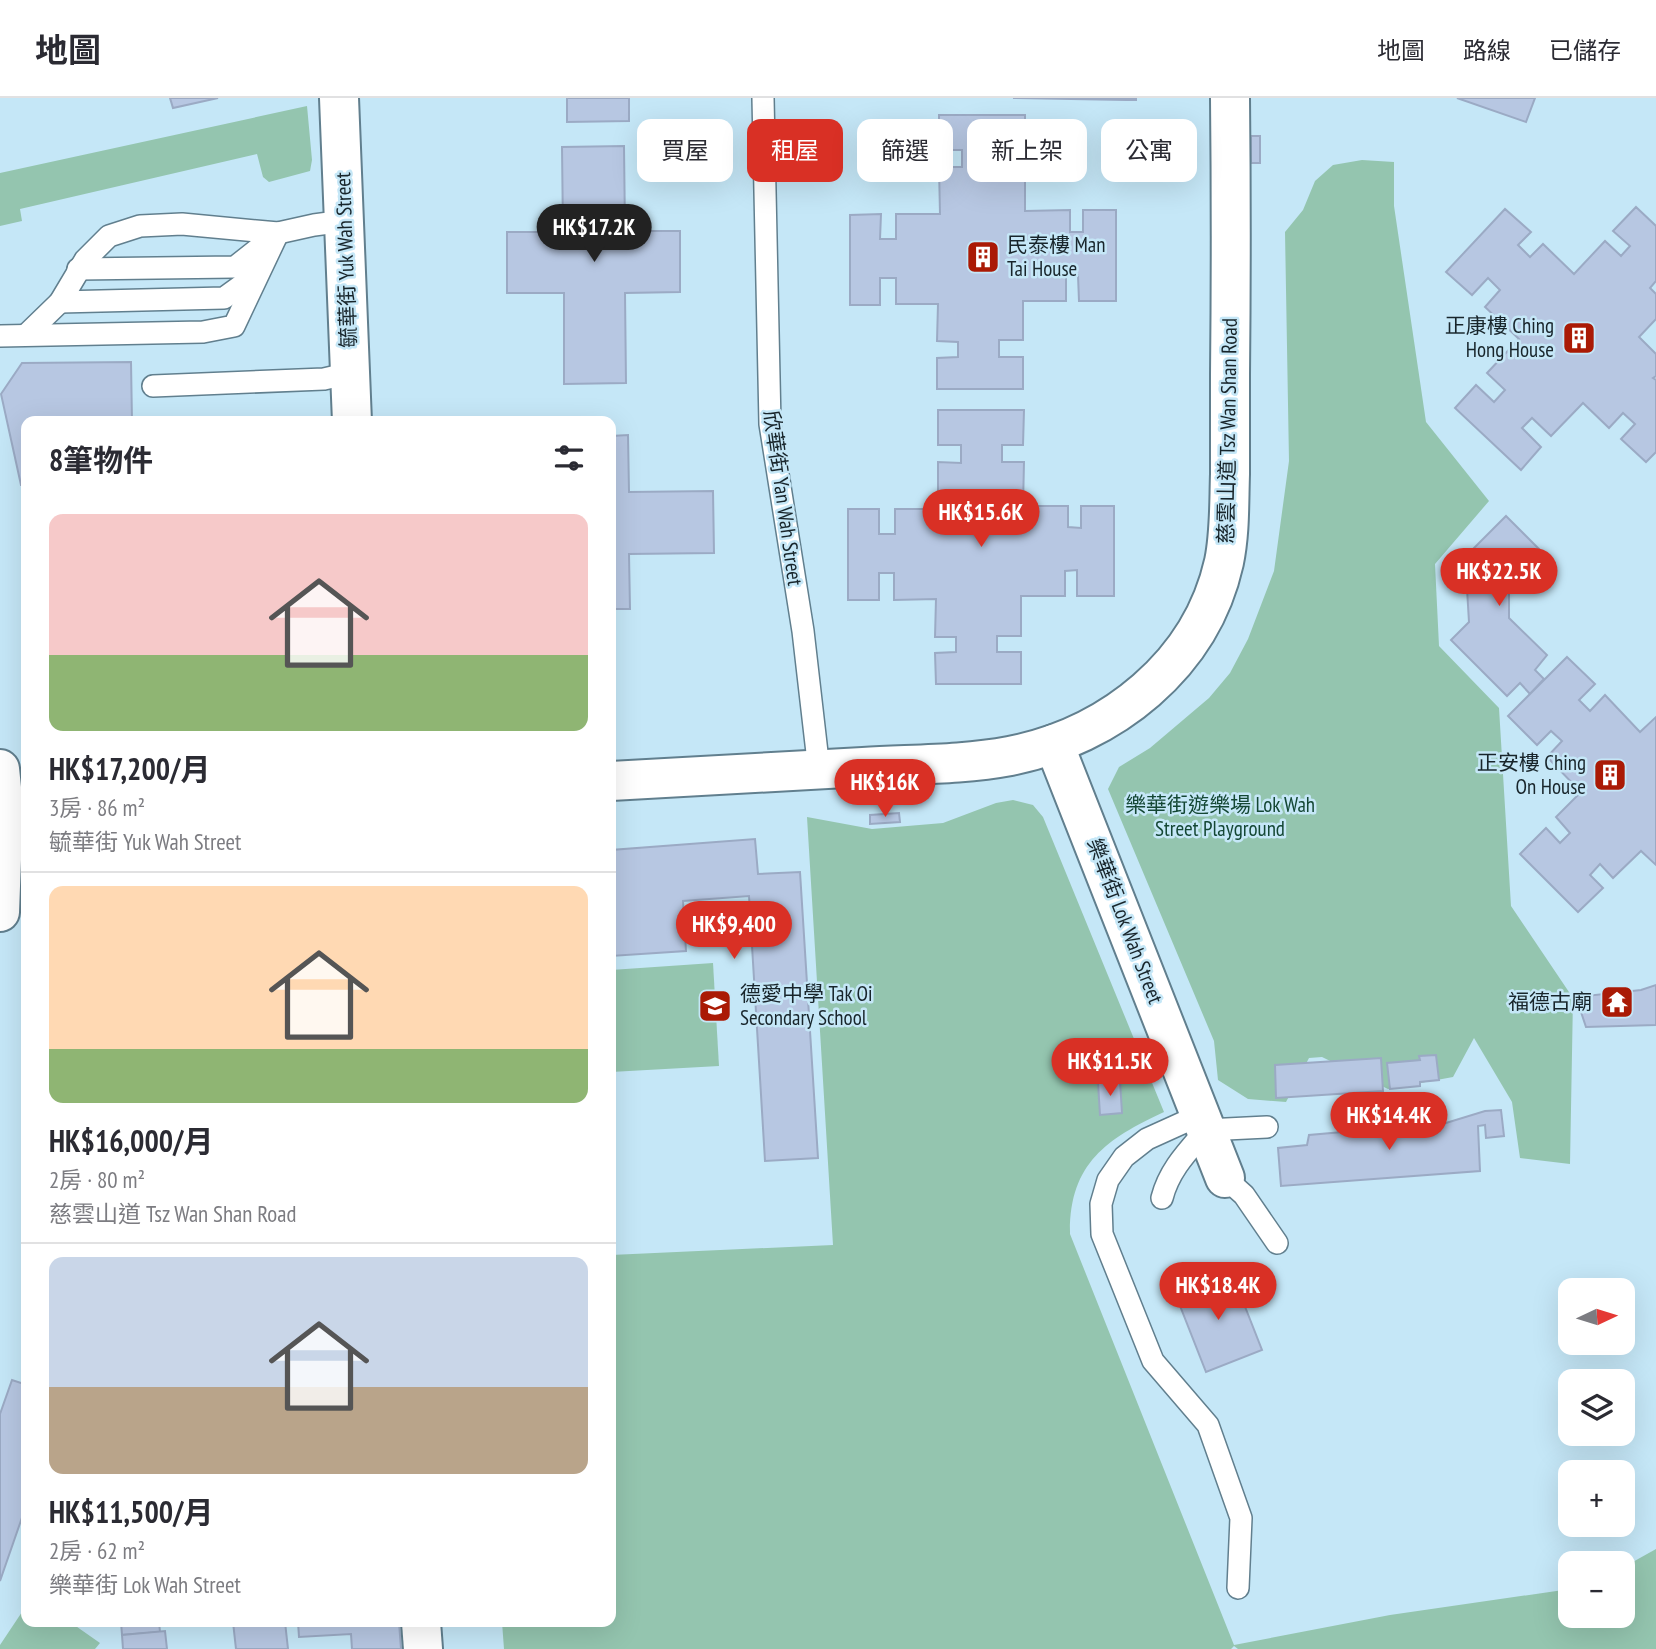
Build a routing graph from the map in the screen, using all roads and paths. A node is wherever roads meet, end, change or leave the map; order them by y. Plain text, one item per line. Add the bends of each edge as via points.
1 (339, 98) edge
2 (763, 98) edge
3 (1230, 98) edge
4 (344, 221) junction
5 (278, 233) junction
6 (78, 268) junction
7 (60, 302) junction
8 (27, 334) junction
9 (0, 336) edge
10 (350, 373) junction
11 (153, 386) dead end
12 (352, 416) edge
13 (1054, 744) junction
14 (0, 769) edge
15 (819, 770) junction
16 (616, 781) edge
17 (15, 806) edge
18 (0, 912) edge
19 (1203, 1123) junction
20 (1267, 1127) dead end
21 (1225, 1178) joint
22 (1162, 1198) dead end
23 (1278, 1243) dead end
24 (1238, 1588) dead end
25 (421, 1627) edge
26 (423, 1649) edge

1 - 4 main road, 毓華街 Yuk Wah Street
2 - 15 lane, 欣華街 Yan Wah Street via 770,424 803,631
3 - 13 main road, 慈雲山道 Tsz Wan Shan Road via 1229,510 1218,585 1194,636 1155,684 1111,716
4 - 5 lane
4 - 10 main road, 毓華街 Yuk Wah Street
5 - 6 lane via 235,267
5 - 6 lane via 182,224 140,226 109,236
5 - 7 lane via 242,285 224,298
5 - 8 lane via 234,326 203,332
6 - 7 lane
7 - 8 lane
8 - 9 lane
10 - 11 lane via 324,379
10 - 12 main road, 毓華街 Yuk Wah Street
13 - 15 main road, 慈雲山道 Tsz Wan Shan Road via 997,757
13 - 19 main road, 樂華街 Lok Wah Street
14 - 17 main road
15 - 16 main road, 慈雲山道 Tsz Wan Shan Road
17 - 18 main road
19 - 20 lane
19 - 21 main road, 樂華街 Lok Wah Street
19 - 22 lane via 1166,1182
19 - 24 lane via 1147,1139 1124,1157 1108,1180 1101,1204 1102,1234 1153,1361 1208,1425 1241,1518
21 - 23 lane via 1244,1195
25 - 26 main road

